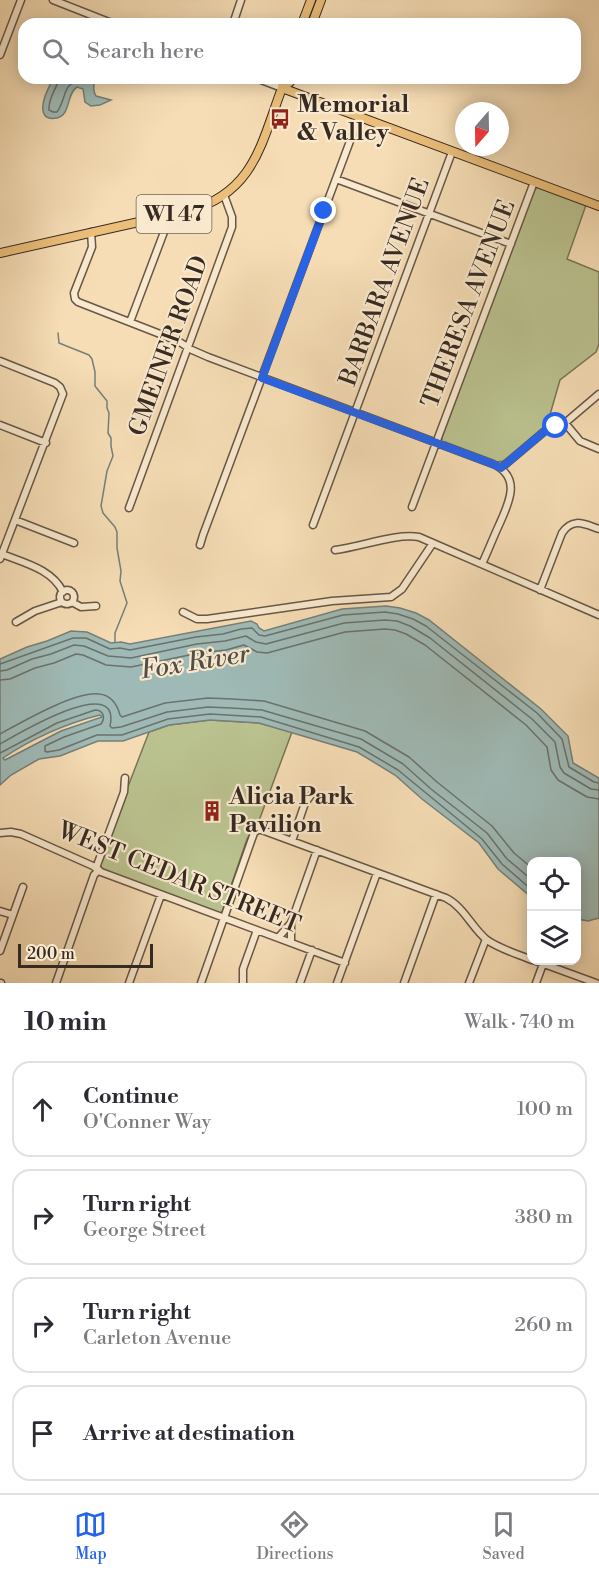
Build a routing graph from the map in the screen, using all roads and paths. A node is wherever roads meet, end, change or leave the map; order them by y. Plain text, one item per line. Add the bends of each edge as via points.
1 (21, 0) edge
2 (53, 0) edge
3 (241, 0) edge
4 (311, 0) edge
5 (321, 0) edge
6 (99, 18) edge
7 (234, 18) edge
8 (304, 18) edge
9 (314, 18) edge
10 (0, 56) edge
11 (272, 84) edge
12 (282, 84) edge
13 (287, 84) edge
14 (282, 88) junction
15 (359, 117) junction
16 (452, 152) junction
17 (336, 179) junction
18 (534, 182) junction
19 (224, 195) junction
20 (599, 206) edge
21 (429, 213) junction
22 (162, 217) junction
23 (91, 232) junction
24 (511, 244) junction
25 (0, 254) edge
26 (130, 322) junction
27 (189, 347) junction
28 (0, 361) edge
29 (262, 378) junction
30 (599, 394) edge
31 (356, 413) junction
32 (565, 423) junction
33 (0, 425) edge
34 (436, 442) junction
35 (46, 443) junction
36 (599, 449) edge
37 (501, 468) junction
38 (412, 507) dead end
39 (129, 508) dead end
40 (15, 520) junction
41 (313, 525) dead end
42 (599, 529) edge
43 (74, 543) dead end
44 (433, 543) junction
45 (200, 545) dead end
46 (335, 550) dead end
47 (2, 552) edge
48 (482, 564) junction
49 (540, 590) junction
50 (63, 592) junction
51 (62, 602) junction
52 (72, 602) junction
53 (96, 606) dead end
54 (183, 612) dead end
55 (599, 615) edge
56 (16, 622) dead end
57 (125, 778) dead end
58 (312, 794) dead end
59 (0, 833) edge
60 (292, 841) junction
61 (317, 850) junction
62 (97, 869) junction
63 (377, 873) junction
64 (23, 887) dead end
65 (436, 894) junction
66 (160, 895) junction
67 (0, 911) edge
68 (13, 915) junction
69 (224, 918) junction
70 (291, 923) junction
71 (257, 930) junction
72 (278, 938) junction
73 (486, 939) junction
74 (291, 942) junction
75 (312, 950) junction
76 (0, 951) edge
77 (527, 958) edge
78 (345, 963) junction
79 (543, 965) edge
80 (546, 965) edge
81 (56, 983) edge
82 (129, 983) edge
83 (201, 983) edge
84 (243, 983) edge
85 (300, 983) edge
86 (338, 983) edge
87 (404, 983) edge
88 (469, 983) edge
89 (536, 983) edge
90 (596, 983) edge

1 - 10 street
2 - 6 street
3 - 7 street
4 - 8 main road
5 - 9 main road
11 - 14 street
12 - 14 main road, WI 47
13 - 14 main road, WI 47
14 - 15 main road
14 - 19 main road, WI 47 via 252,165
15 - 16 main road
15 - 17 street
16 - 18 main road
16 - 21 street, BARBARA AVENUE
17 - 21 street
17 - 29 street
18 - 20 main road
18 - 24 street, THERESA AVENUE
19 - 22 main road, WI 47 via 198,208
19 - 27 street, GMEINER ROAD via 232,227
21 - 24 street
21 - 31 street, BARBARA AVENUE
22 - 23 main road, WI 47
22 - 26 street via 164,232
23 - 25 main road, WI 47
23 - 26 street via 92,247 75,299
24 - 34 street, THERESA AVENUE
26 - 27 street
27 - 29 street
27 - 39 street, GMEINER ROAD
28 - 35 street via 55,383 62,390 63,398
29 - 31 street
29 - 45 street
30 - 32 street
31 - 34 street
31 - 41 street, BARBARA AVENUE
32 - 36 street via 580,441
32 - 37 street via 546,430
33 - 35 street
34 - 37 street
34 - 38 street, THERESA AVENUE
35 - 40 street
37 - 48 street via 510,482 510,497
40 - 43 street
40 - 47 street
42 - 49 street via 581,523 567,527
44 - 46 street via 404,536
44 - 48 street
44 - 54 street via 402,589 391,597 332,601 207,619
47 - 50 street via 41,569
48 - 49 street
49 - 55 street
50 - 51 street
50 - 52 street via 72,594
51 - 52 street
51 - 56 street
52 - 53 street via 81,607
57 - 62 street via 124,792
58 - 60 street
59 - 62 street, WEST CEDAR STREET via 21,834
60 - 61 street
60 - 69 street via 256,830
61 - 63 street
61 - 70 street
62 - 66 street, WEST CEDAR STREET
62 - 81 street
63 - 65 street
63 - 78 street
64 - 68 street
65 - 73 street via 453,902
65 - 87 street
66 - 69 street, WEST CEDAR STREET
66 - 82 street
67 - 68 street
68 - 76 street
69 - 71 street, WEST CEDAR STREET
69 - 83 street
70 - 72 street
70 - 74 street
71 - 72 street, WEST CEDAR STREET
71 - 84 street via 243,969
72 - 74 street, WEST CEDAR STREET
73 - 77 street
73 - 88 street
74 - 75 street, WEST CEDAR STREET
75 - 78 street, WEST CEDAR STREET
75 - 85 street
78 - 86 street
79 - 89 street
80 - 90 street

